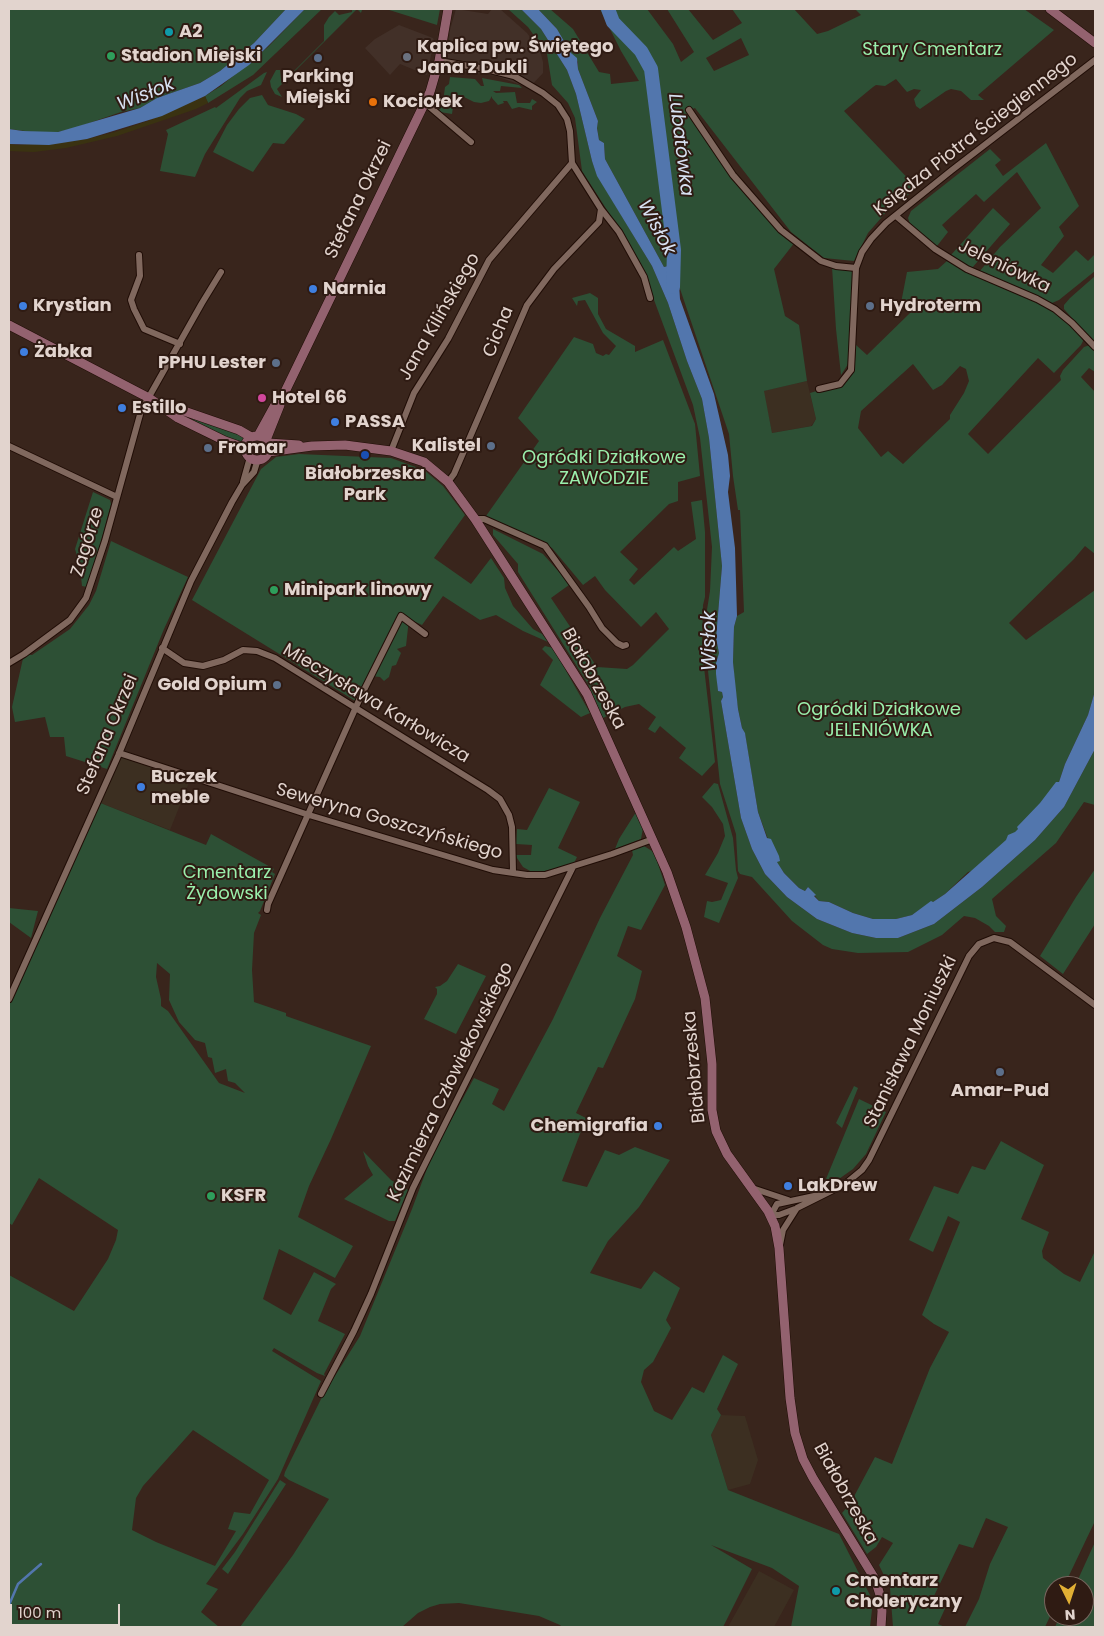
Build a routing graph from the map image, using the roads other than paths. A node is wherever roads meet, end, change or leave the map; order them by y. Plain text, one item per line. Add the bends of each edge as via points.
1 (448, 9) edge
2 (1050, 9) edge
3 (1095, 43) edge
4 (1095, 60) edge
5 (439, 62) junction
6 (425, 103) junction
7 (689, 110) dead end
8 (471, 142) dead end
9 (572, 163) junction
10 (601, 209) junction
11 (896, 216) junction
12 (139, 255) dead end
13 (856, 268) junction
14 (222, 272) dead end
15 (650, 298) dead end
16 (9, 325) edge
17 (180, 344) junction
18 (1095, 347) edge
19 (819, 389) dead end
20 (149, 398) junction
21 (281, 400) junction
22 (164, 408) junction
23 (273, 427) junction
24 (262, 442) junction
25 (283, 443) junction
26 (9, 446) edge
27 (312, 446) junction
28 (391, 451) junction
29 (251, 455) junction
30 (448, 482) junction
31 (117, 496) junction
32 (475, 518) junction
33 (425, 634) dead end
34 (626, 646) dead end
35 (162, 648) junction
36 (9, 663) edge
37 (356, 707) junction
38 (119, 753) junction
39 (308, 815) junction
40 (652, 839) junction
41 (573, 867) junction
42 (513, 872) junction
43 (267, 910) dead end
44 (9, 999) edge
45 (1095, 1005) edge
46 (752, 1188) junction
47 (823, 1195) junction
48 (790, 1200) junction
49 (797, 1208) junction
50 (770, 1216) junction
51 (779, 1248) junction
52 (321, 1394) dead end
53 (881, 1627) edge

1 - 5 street, Stefana Okrzei
2 - 3 street
4 - 11 street, Księdza Piotra Ściegiennego
5 - 6 street, Stefana Okrzei
5 - 9 street via 505,73 543,93 558,106 566,119
6 - 8 street
6 - 21 street, Stefana Okrzei
7 - 13 street via 733,175 781,230 821,261
9 - 10 street
9 - 28 street, Jana Kilińskiego via 489,260 448,339 414,394
10 - 15 street via 619,232 644,277
10 - 30 street, Cicha via 599,222 554,269 526,305
11 - 13 street, Księdza Piotra Ściegiennego via 871,239
11 - 18 street, Jeleniówka via 935,249 967,269 1055,309
12 - 17 street via 140,276 131,300 134,309 144,329
13 - 19 street, Księdza Piotra Ściegiennego via 851,370 840,384
14 - 17 street, Zagórze
16 - 20 street
17 - 20 street, Zagórze
20 - 22 street
20 - 31 street, Zagórze via 141,411
21 - 23 street, Stefana Okrzei
21 - 24 street, Stefana Okrzei
22 - 24 street via 193,414
22 - 29 street
23 - 24 street, Stefana Okrzei
23 - 25 street via 275,435
24 - 25 street, Białobrzeska
24 - 27 street, Białobrzeska
24 - 29 street via 262,458
24 - 29 street via 247,442
25 - 27 street, Białobrzeska
26 - 31 street
27 - 28 street, Białobrzeska via 345,445
28 - 30 street, Białobrzeska via 424,462
29 - 35 street, Stefana Okrzei via 242,485 191,581
30 - 32 street, Białobrzeska
31 - 36 street, Zagórze via 86,598 70,620
32 - 34 street, Białobrzeska via 484,518 544,546 602,628
32 - 40 street, Białobrzeska via 587,694
33 - 37 street via 401,616
35 - 37 street, Mieczysława Karłowicza via 184,663 203,666 243,650 257,651 275,658
35 - 38 street, Stefana Okrzei
37 - 39 street
37 - 42 street, Mieczysława Karłowicza via 500,799 510,815
38 - 39 street, Seweryna Goszczyńskiego
38 - 44 street, Stefana Okrzei
39 - 42 street, Seweryna Goszczyńskiego via 493,870
39 - 43 street
40 - 41 street, Seweryna Goszczyńskiego
40 - 46 street, Białobrzeska via 668,872 705,998 716,1131 727,1154
41 - 42 street, Seweryna Goszczyńskiego via 545,875
41 - 52 street, Kazimierza Człowiekowskiego via 413,1188 371,1294
45 - 47 street, Stanisława Moniuszki via 1010,942 994,938 979,944 969,956 874,1151 856,1175
46 - 48 street
46 - 50 street, Białobrzeska
47 - 48 street
47 - 49 street, Stanisława Moniuszki
48 - 50 street via 777,1204
49 - 50 street, Stanisława Moniuszki
49 - 51 street via 783,1230
50 - 51 street, Białobrzeska
51 - 53 street, Białobrzeska via 795,1433 813,1478 875,1579 882,1611

